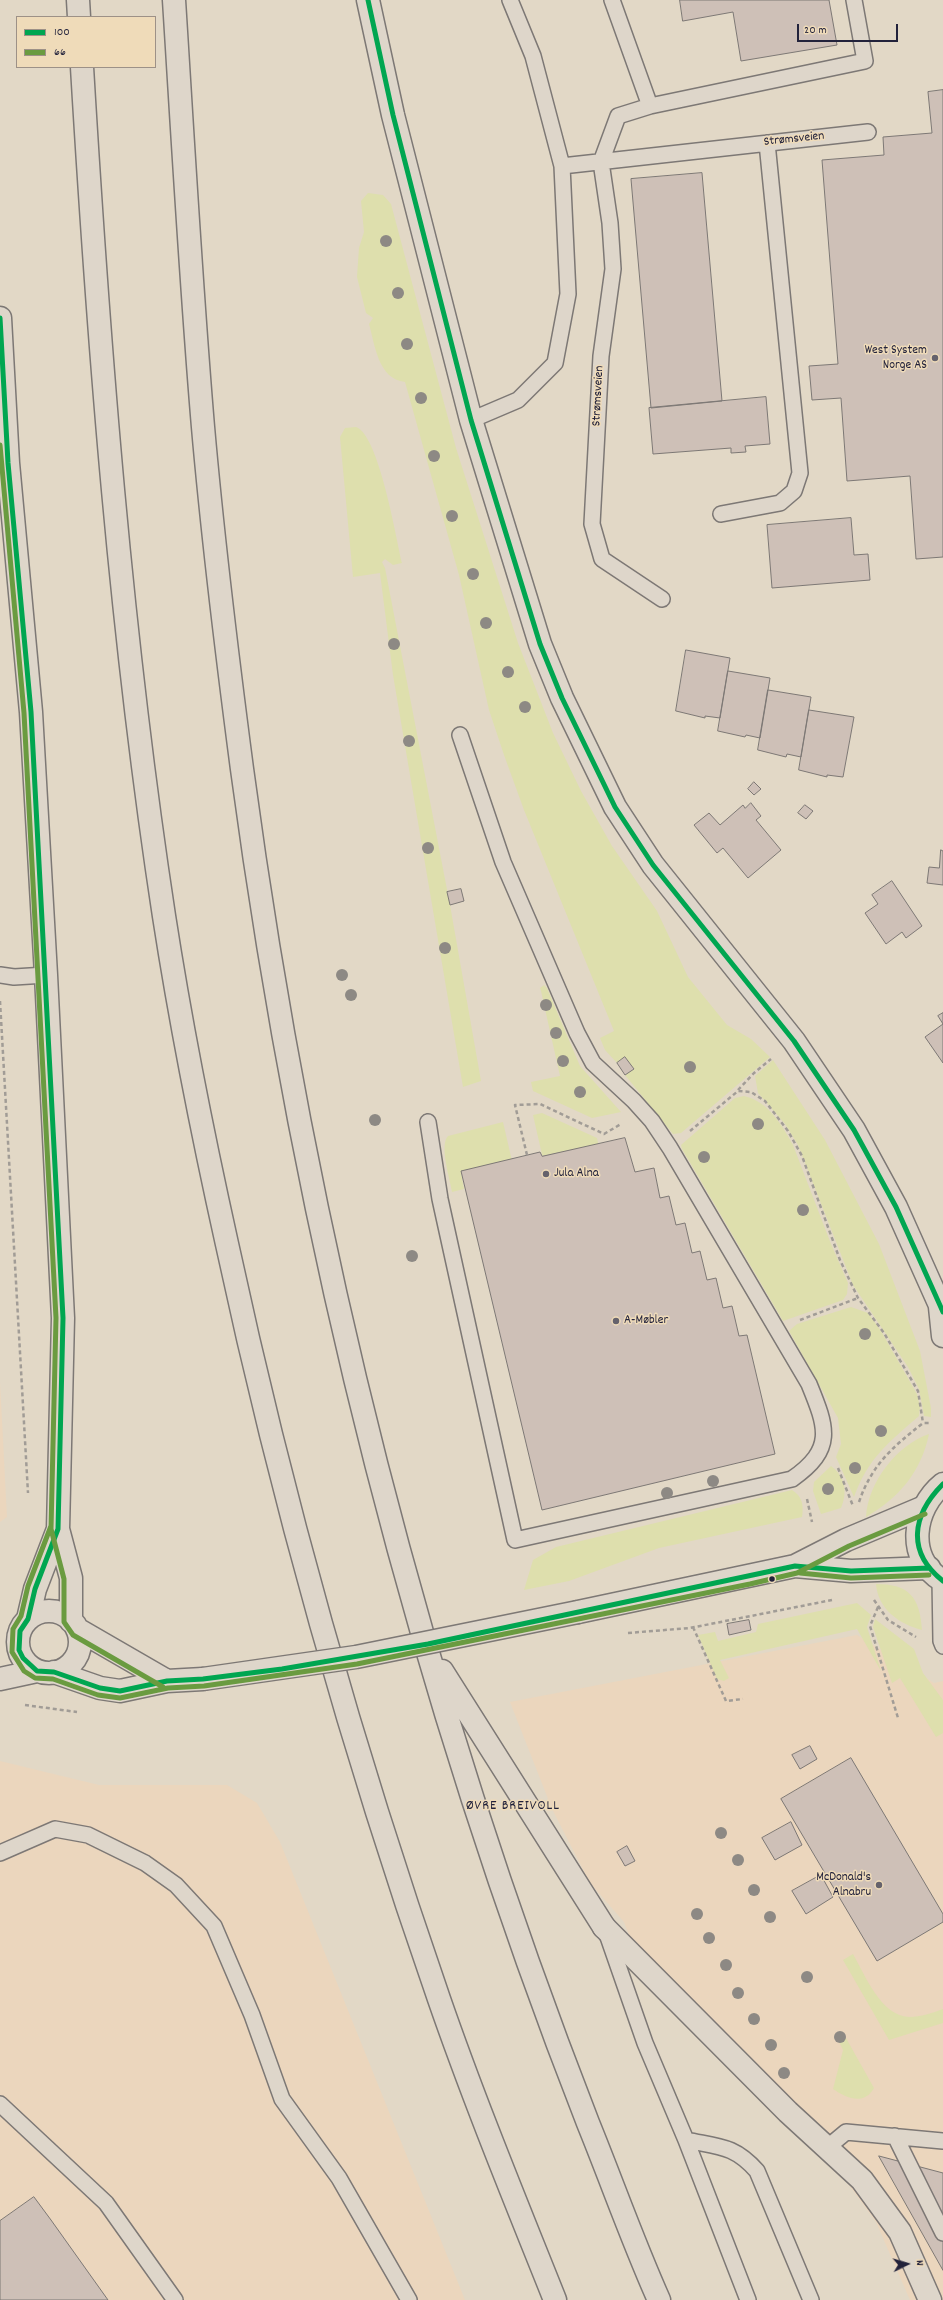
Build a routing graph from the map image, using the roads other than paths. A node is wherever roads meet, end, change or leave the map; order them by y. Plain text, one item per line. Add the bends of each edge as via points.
1 (78, 0) edge
2 (174, 0) edge
3 (368, 0) edge
4 (510, 0) edge
5 (612, 0) edge
6 (854, 0) edge
7 (79, 16) edge
8 (82, 68) edge
9 (650, 106) junction
10 (868, 132) dead end
11 (766, 143) junction
12 (601, 162) junction
13 (562, 166) junction
14 (0, 318) edge
15 (471, 420) junction
16 (4, 463) edge
17 (721, 514) dead end
18 (662, 598) dead end
19 (460, 735) dead end
20 (0, 975) edge
21 (46, 975) junction
22 (428, 1122) dead end
23 (942, 1310) edge
24 (943, 1336) edge
25 (943, 1484) edge
26 (922, 1508) junction
27 (58, 1530) junction
28 (795, 1566) junction
29 (937, 1576) edge
30 (24, 1625) junction
31 (74, 1625) junction
32 (0, 1640) edge
33 (943, 1646) edge
34 (427, 1647) junction
35 (46, 1672) junction
36 (0, 1679) edge
37 (167, 1681) junction
38 (0, 1853) edge
39 (604, 1927) junction
40 (0, 2104) edge
41 (895, 2136) junction
42 (686, 2140) junction
43 (943, 2141) edge
44 (828, 2146) junction
45 (943, 2233) edge
46 (174, 2300) edge
47 (409, 2300) edge
48 (554, 2300) edge
49 (659, 2300) edge
50 (748, 2300) edge
51 (811, 2300) edge
52 (930, 2300) edge

1 - 7 main road
2 - 34 main road via 203,429 229,669 260,893 294,1097 325,1247 376,1462
3 - 15 main road via 393,115
4 - 13 lane via 533,56
5 - 9 lane
6 - 9 lane via 865,61
8 - 48 main road via 98,318 133,681 164,920 207,1155 284,1488 345,1710 440,2003
9 - 12 lane, Strømsveien via 618,116
10 - 11 lane, Strømsveien
11 - 12 lane, Strømsveien
11 - 17 lane via 800,473 794,491 780,503
12 - 13 lane, Strømsveien
12 - 18 lane, Strømsveien via 610,223 613,269 601,356 592,524 602,559
13 - 15 lane via 568,294 555,363 518,400
14 - 16 main road
15 - 23 main road via 540,644 562,698 615,807 653,865 794,1041 854,1130 896,1207
16 - 21 main road via 30,712
19 - 22 lane via 503,862 577,1033 593,1063 643,1111 670,1148 809,1384 821,1413 824,1435 820,1453 809,1467 792,1479 516,1540 440,1199
20 - 21 lane
21 - 27 main road via 63,1318
23 - 24 main road
25 - 26 main road via 928,1498
26 - 28 main road via 846,1540
26 - 29 main road via 918,1520 918,1545
27 - 30 main road
27 - 31 main road via 70,1578
28 - 29 main road via 851,1572
28 - 37 main road, bridge via 356,1657 202,1679
29 - 33 lane
30 - 31 main road via 38,1613 50,1611 62,1614
30 - 32 main road
30 - 35 main road via 19,1650 29,1666
31 - 35 main road via 80,1640 73,1661 65,1669
31 - 37 main road
34 - 39 main road
34 - 49 main road via 491,1856 526,1958
35 - 36 main road
35 - 37 main road via 120,1692
38 - 47 lane via 55,1829 88,1835 145,1863 176,1885 198,1908 214,1926 252,2015 282,2098 339,2178
39 - 42 lane via 645,2043
39 - 44 main road via 788,2112
40 - 46 lane via 106,2203
41 - 43 lane
41 - 44 lane via 846,2132
41 - 45 lane
42 - 50 lane
42 - 51 lane via 729,2149 744,2157 757,2171
44 - 52 main road via 862,2180 900,2232

